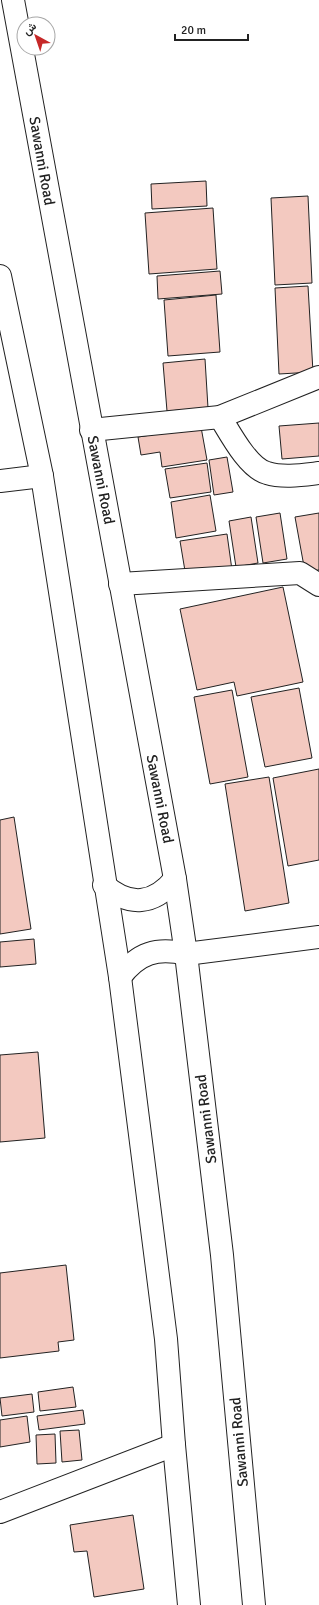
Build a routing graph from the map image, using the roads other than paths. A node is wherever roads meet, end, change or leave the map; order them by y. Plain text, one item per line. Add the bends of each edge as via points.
1 (13, 0) edge
2 (0, 276) edge
3 (319, 377) edge
4 (220, 417) junction
5 (91, 430) junction
6 (319, 473) edge
7 (42, 476) junction
8 (0, 481) edge
9 (120, 584) junction
10 (319, 585) edge
11 (175, 879) junction
12 (104, 885) junction
13 (319, 937) edge
14 (186, 954) junction
15 (120, 977) junction
16 (174, 1445) junction
17 (0, 1512) edge
18 (189, 1605) edge
19 (254, 1605) edge

1 - 5 main road, Sawanni Road
2 - 7 main road
3 - 4 main road
4 - 5 main road
4 - 6 main road via 244,455 265,473 281,476
5 - 9 main road, Sawanni Road
7 - 8 main road
7 - 12 main road
9 - 10 main road via 300,573
9 - 11 main road, Sawanni Road
11 - 12 main road via 166,890 154,897 141,900 127,899 114,894
11 - 14 main road, Sawanni Road
12 - 15 main road
13 - 14 main road
14 - 15 main road via 174,951 149,954 138,959
14 - 19 main road, Sawanni Road via 222,1255
15 - 16 main road via 166,1339
16 - 17 main road
16 - 18 main road

